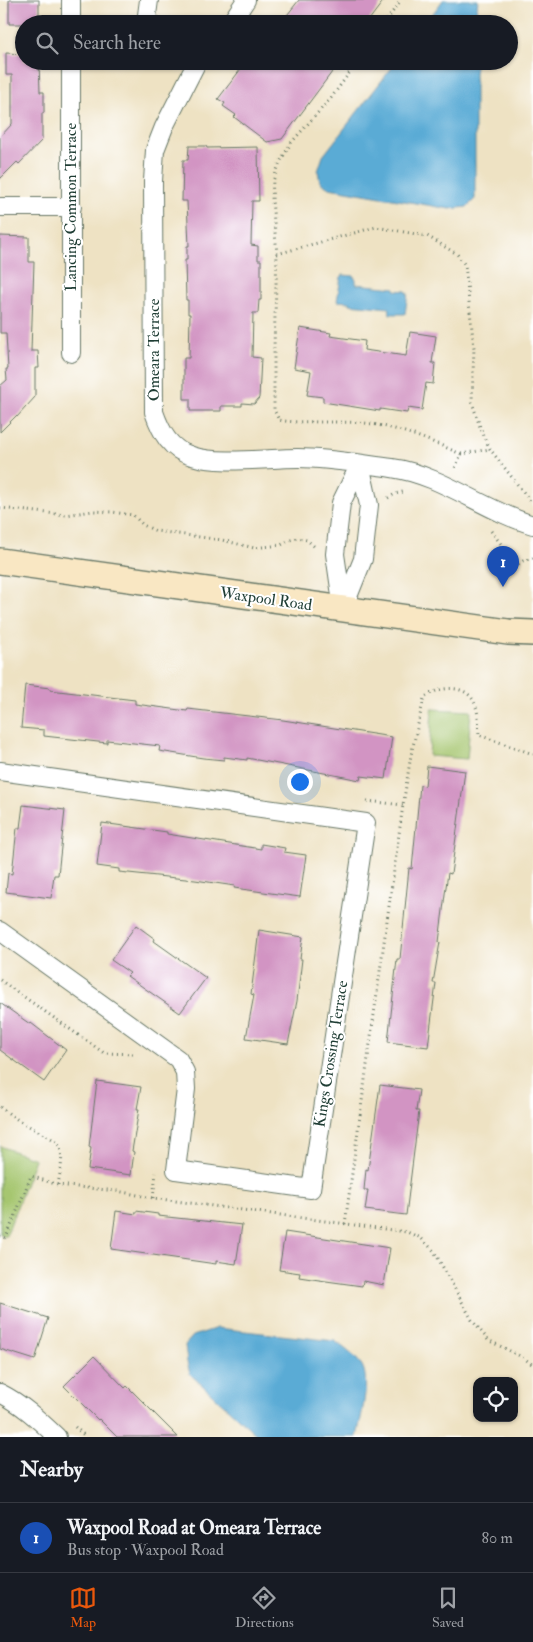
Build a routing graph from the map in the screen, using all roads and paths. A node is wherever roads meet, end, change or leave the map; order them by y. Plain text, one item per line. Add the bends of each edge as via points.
1 (71, 0) edge
2 (149, 0) edge
3 (246, 0) edge
4 (401, 0) edge
5 (71, 15) edge
6 (147, 15) edge
7 (236, 15) edge
8 (390, 15) edge
9 (71, 70) edge
10 (191, 70) edge
11 (351, 70) edge
12 (0, 207) edge
13 (72, 207) junction
14 (277, 254) junction
15 (71, 353) dead end
16 (490, 449) junction
17 (461, 454) junction
18 (360, 464) junction
19 (446, 486) junction
20 (405, 492) dead end
21 (533, 504) edge
22 (386, 507) dead end
23 (0, 508) edge
24 (533, 524) edge
25 (488, 528) dead end
26 (335, 554) junction
27 (533, 558) edge
28 (0, 561) edge
29 (343, 610) junction
30 (533, 633) edge
31 (533, 754) edge
32 (0, 771) edge
33 (0, 931) edge
34 (0, 980) edge
35 (140, 1058) dead end
36 (0, 1107) edge
37 (156, 1168) dead end
38 (58, 1185) junction
39 (153, 1198) junction
40 (346, 1224) junction
41 (0, 1236) edge
42 (533, 1365) edge
43 (0, 1393) edge
44 (57, 1437) edge

1 - 5 street
2 - 6 street
3 - 7 street
4 - 8 path
9 - 13 street, Lancing Common Terrace
10 - 18 street, Omeara Terrace via 155,150 154,412 161,432 189,456 207,460 314,458
11 - 14 path via 291,143 280,162 273,181 272,200
12 - 13 street
13 - 15 street, Lancing Common Terrace
14 - 16 path via 376,227 427,236 457,254 465,265 474,348 472,402
14 - 17 path via 274,410 279,420 289,423 366,423 432,441
16 - 17 path
16 - 21 path
17 - 19 path
18 - 19 street, Omeara Terrace via 395,468 426,476
18 - 26 street via 341,503
18 - 29 street via 369,505 364,558
19 - 24 street, Omeara Terrace via 499,512
20 - 22 path via 388,498
23 - 26 path via 66,515 112,512 133,515 156,532 222,540 254,548 281,545 298,538 307,540 320,552
25 - 27 path via 501,544 513,568
26 - 29 street
28 - 29 street, Waxpool Road
29 - 30 street, Waxpool Road
31 - 40 path via 479,735 476,707 472,697 464,691 448,688 424,698 410,755
32 - 33 street, Kings Crossing Terrace via 366,823 311,1189 176,1170 186,1089 185,1072 178,1058
34 - 35 path via 104,1053 134,1054
36 - 38 path via 60,1146
37 - 39 path
38 - 39 path
38 - 41 path via 31,1176 6,1238
39 - 40 path
40 - 42 path via 407,1232 421,1238 434,1251 472,1320 488,1340
43 - 44 street via 32,1413

